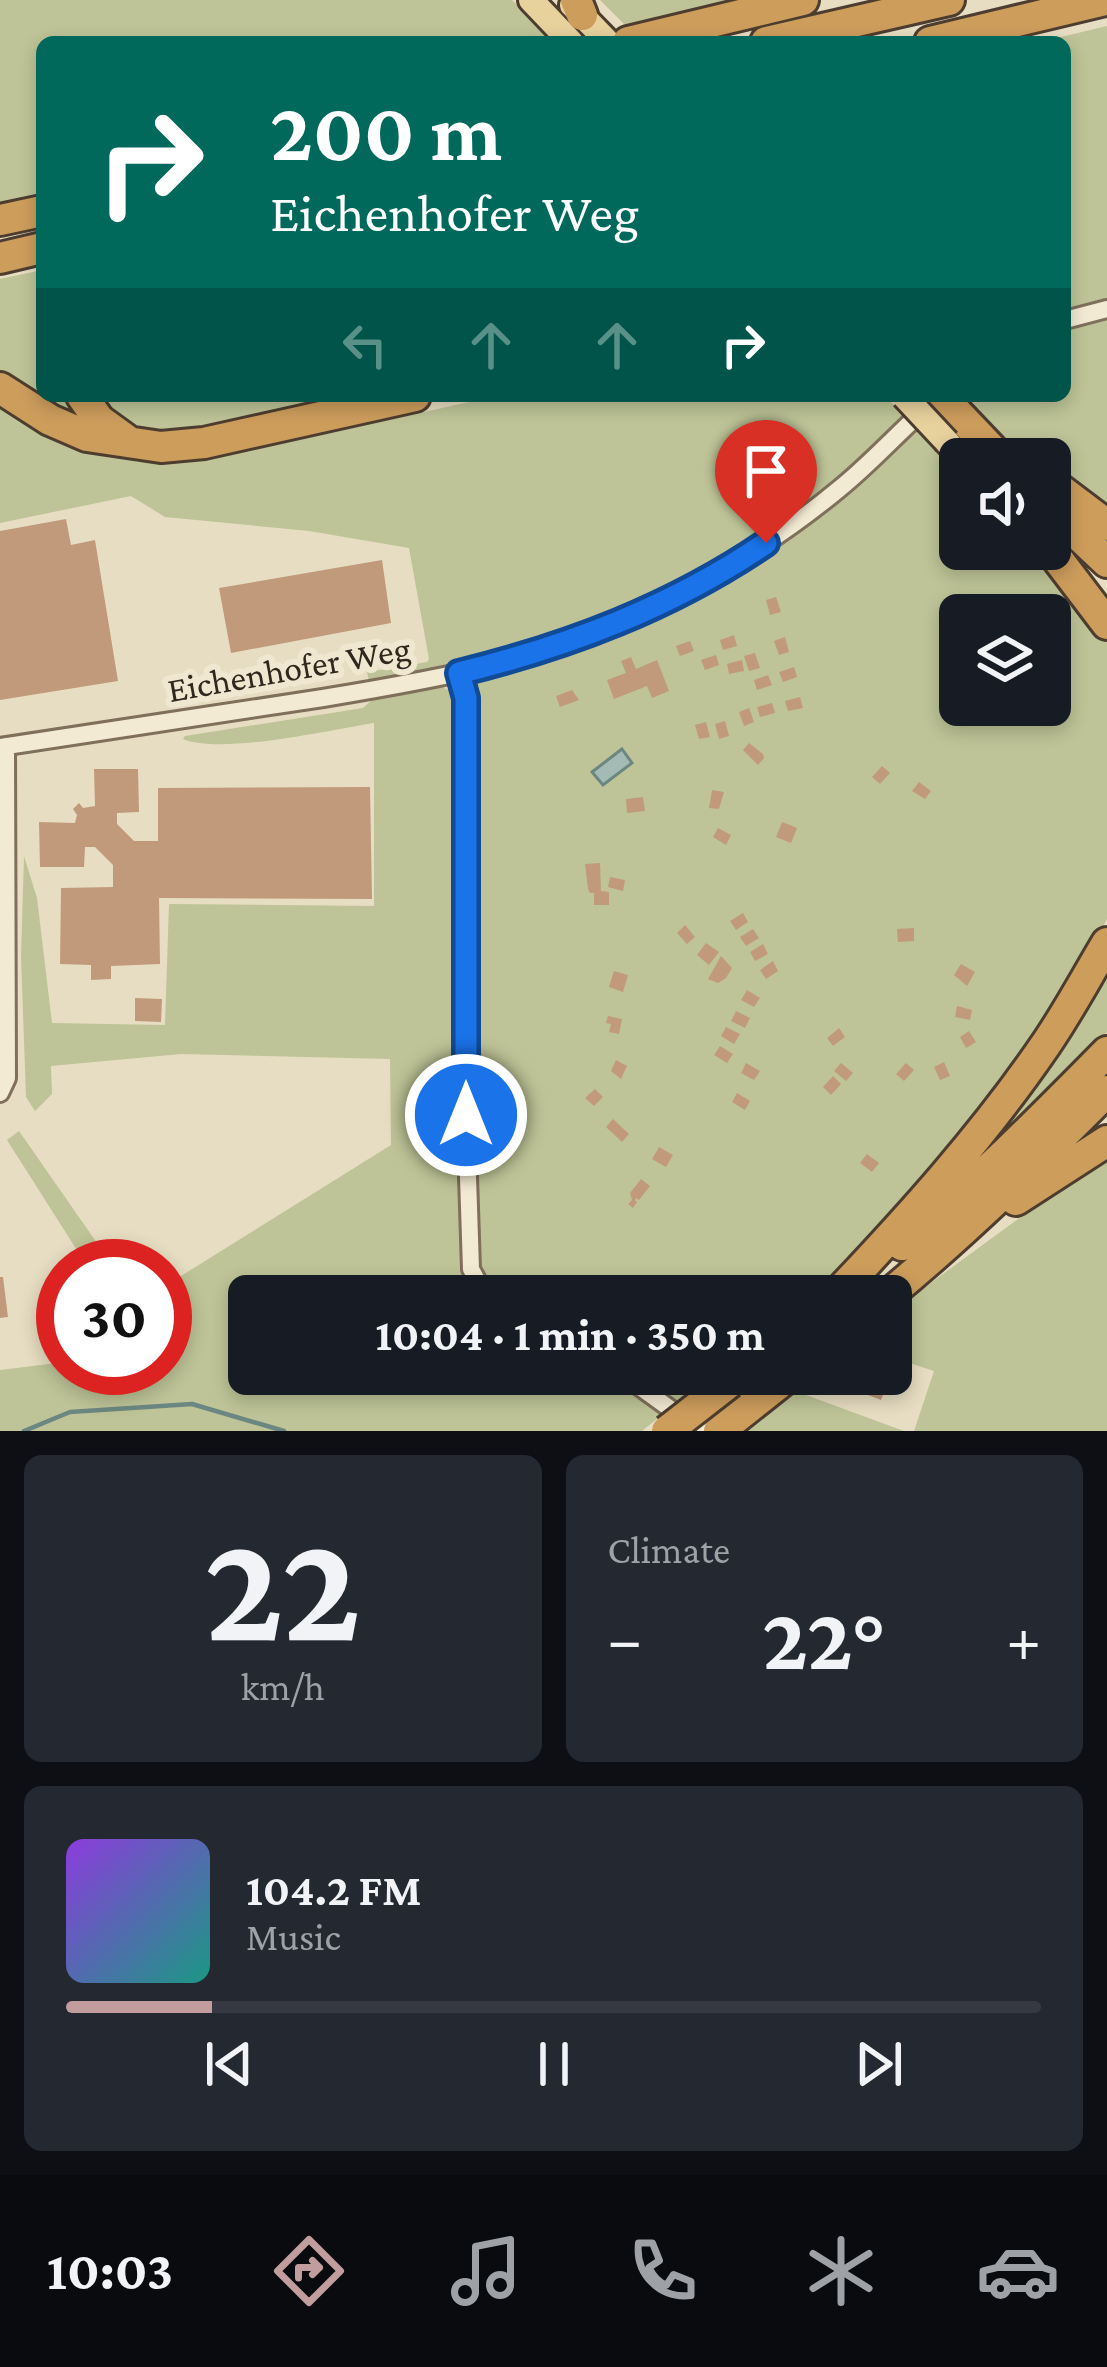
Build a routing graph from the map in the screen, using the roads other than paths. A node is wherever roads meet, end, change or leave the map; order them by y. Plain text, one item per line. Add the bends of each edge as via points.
1 (530, 0) edge
2 (803, 0) edge
3 (949, 0) edge
4 (1105, 0) edge
5 (574, 18) edge
6 (600, 36) edge
7 (653, 36) edge
8 (792, 36) edge
9 (955, 36) edge
10 (36, 212) edge
11 (0, 220) edge
12 (36, 249) edge
13 (0, 258) edge
14 (1107, 310) edge
15 (1071, 319) edge
16 (0, 388) edge
17 (86, 402) edge
18 (388, 402) edge
19 (913, 402) edge
20 (933, 402) edge
21 (945, 402) edge
22 (965, 438) edge
23 (972, 438) edge
24 (133, 444) junction
25 (1071, 498) edge
26 (1107, 525) edge
27 (1071, 528) edge
28 (1107, 562) edge
29 (1071, 565) edge
30 (1067, 570) edge
31 (1107, 596) edge
32 (1107, 624) edge
33 (459, 673) junction
34 (3, 747) edge
35 (1107, 943) edge
36 (1107, 1052) edge
37 (1107, 1090) edge
38 (0, 1093) edge
39 (1107, 1141) edge
40 (951, 1243) junction
41 (474, 1275) edge
42 (856, 1275) edge
43 (863, 1275) edge
44 (912, 1275) edge
45 (651, 1395) edge
46 (713, 1395) edge
47 (763, 1395) edge
48 (667, 1431) edge
49 (716, 1431) edge

1 - 5 main road
2 - 7 highway
3 - 8 highway
4 - 9 highway
5 - 6 main road
10 - 11 highway
12 - 13 highway
14 - 15 street
16 - 24 highway via 68,428
17 - 24 highway
18 - 24 highway via 204,443
19 - 22 main road, bridge
20 - 33 street, Eichenhofer Weg via 840,488 745,557 610,626
21 - 23 highway
25 - 26 highway
27 - 28 highway
29 - 31 highway
30 - 32 highway
33 - 34 street, Eichenhofer Weg
33 - 41 street via 466,698
34 - 38 street via 7,1078
35 - 42 highway via 990,1121
36 - 43 highway via 943,1212
37 - 40 highway
39 - 40 highway
40 - 44 highway
45 - 49 street
46 - 48 highway, bridge
47 - 49 highway

